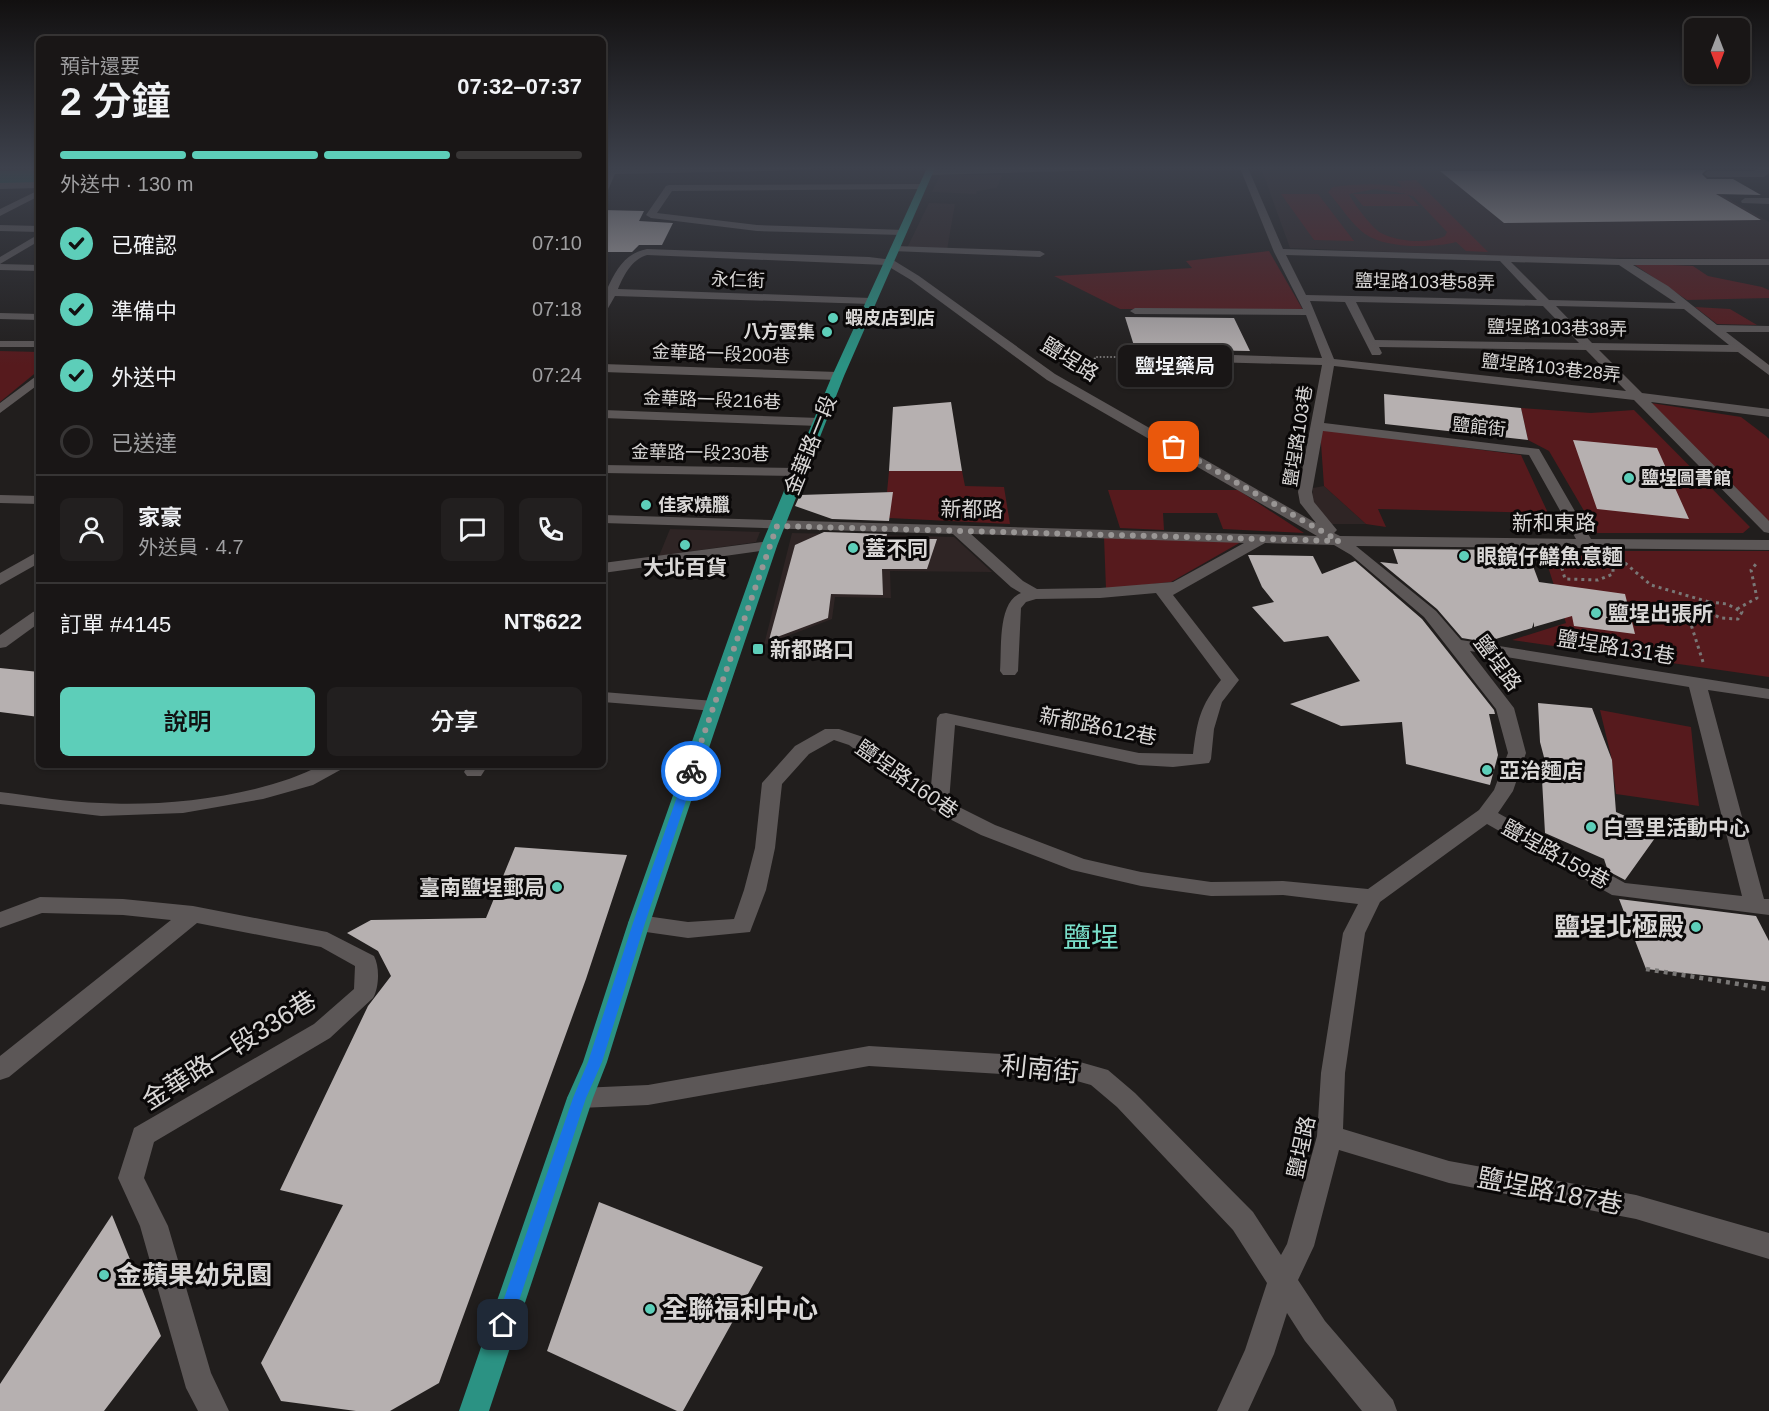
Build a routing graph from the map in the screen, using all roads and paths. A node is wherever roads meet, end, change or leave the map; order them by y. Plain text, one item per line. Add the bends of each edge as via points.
1 (901, 234) edge
2 (1272, 234) edge
3 (36, 239) edge
4 (1279, 252) junction
5 (1040, 254) dead end
6 (892, 256) junction
7 (1503, 259) junction
8 (0, 261) edge
9 (1620, 261) junction
10 (1769, 262) edge
11 (0, 267) edge
12 (36, 268) edge
13 (608, 292) edge
14 (1303, 298) junction
15 (1349, 299) junction
16 (871, 301) junction
17 (1546, 302) junction
18 (1687, 306) junction
19 (1135, 311) dead end
20 (1311, 312) junction
21 (0, 316) edge
22 (36, 317) edge
23 (1716, 328) junction
24 (1769, 329) edge
25 (1372, 343) junction
26 (0, 344) edge
27 (36, 344) edge
28 (1589, 346) junction
29 (1742, 349) junction
30 (1138, 356) joint
31 (1329, 362) junction
32 (606, 368) edge
33 (1381, 368) junction
34 (1769, 371) edge
35 (838, 376) junction
36 (1092, 380) dead end
37 (36, 381) edge
38 (19, 395) junction
39 (36, 395) edge
40 (1636, 396) junction
41 (0, 409) edge
42 (1769, 413) edge
43 (606, 414) edge
44 (819, 422) junction
45 (1316, 426) junction
46 (606, 469) edge
47 (797, 472) junction
48 (0, 499) edge
49 (36, 500) edge
50 (606, 519) edge
51 (1769, 528) edge
52 (956, 529) junction
53 (773, 536) junction
54 (1263, 538) junction
55 (1339, 541) junction
56 (1586, 543) junction
57 (1765, 551) edge
58 (1558, 556) dead end
59 (36, 558) edge
60 (606, 567) edge
61 (0, 580) edge
62 (1176, 586) junction
63 (1034, 594) junction
64 (1709, 602) junction
65 (1737, 609) junction
66 (1717, 616) junction
67 (36, 617) edge
68 (0, 643) edge
69 (1456, 644) junction
70 (1703, 662) dead end
71 (1008, 671) dead end
72 (1697, 682) junction
73 (1769, 694) edge
74 (606, 697) edge
75 (714, 706) junction
76 (329, 768) edge
77 (0, 798) edge
78 (939, 805) junction
79 (1486, 815) junction
80 (1372, 897) junction
81 (1762, 906) edge
82 (193, 914) junction
83 (0, 920) edge
84 (639, 923) junction
85 (1646, 969) dead end
86 (1769, 989) edge
87 (0, 1070) edge
88 (580, 1098) junction
89 (1330, 1136) junction
90 (1769, 1246) edge
91 (1282, 1282) junction
92 (213, 1411) edge
93 (474, 1411) edge
94 (1232, 1411) edge
95 (1382, 1411) edge

1 - 6 main road, 金華路一段
2 - 4 street, 鹽埕路103巷
3 - 8 street
4 - 7 street
4 - 14 street, 鹽埕路103巷
5 - 6 street
6 - 13 street via 869,260 654,251 638,254 623,268
6 - 16 main road, 金華路一段
6 - 55 street, 鹽埕路 via 921,282 1051,377
7 - 9 street
7 - 17 street, 鹽埕路103巷58弄
9 - 10 street
9 - 18 street
11 - 12 street
13 - 16 street, 永仁街
14 - 15 street, 鹽埕路103巷58弄
14 - 20 street, 鹽埕路103巷
15 - 17 street, 鹽埕路103巷58弄 via 1405,295
15 - 25 street
16 - 35 main road, 金華路一段
17 - 18 street, 鹽埕路103巷58弄
17 - 28 street, 鹽埕路103巷58弄
18 - 23 street
19 - 20 street
20 - 31 street, 鹽埕路103巷
21 - 22 street
23 - 24 street
23 - 29 street
25 - 28 street, 鹽埕路103巷38弄
25 - 33 street
26 - 27 street
28 - 29 street, 鹽埕路103巷38弄
28 - 40 street, 鹽埕路103巷58弄
29 - 34 street
30 - 31 street, 鹽埕路103巷
30 - 36 path via 1095,357
31 - 33 street, 鹽埕路103巷28弄
31 - 45 street, 鹽埕路103巷
32 - 35 street, 金華路一段200巷
33 - 40 street, 鹽埕路103巷28弄
35 - 44 main road, 金華路一段
37 - 38 street
38 - 39 street
38 - 41 street
40 - 42 street, 鹽埕路103巷28弄
40 - 51 street, 鹽埕路103巷58弄
43 - 44 street, 金華路一段216巷
44 - 47 main road, 金華路一段
45 - 55 street, 鹽埕路103巷 via 1305,492 1307,502
45 - 56 street, 鹽館街 via 1534,452
46 - 47 street, 金華路一段230巷
47 - 53 main road, 金華路一段
48 - 49 street
50 - 53 street, 新都路
52 - 53 street, 新都路
52 - 54 street, 新都路
52 - 63 street via 1017,584
53 - 60 street
53 - 75 main road, 金華路一段
54 - 55 street, 新都路
54 - 62 street
55 - 56 street, 新和東路
55 - 69 street, 鹽埕路 via 1430,614
56 - 57 street, 新和東路
57 - 65 path via 1751,570 1757,598
58 - 64 path via 1565,579 1598,580 1613,574 1613,556 1652,585
59 - 61 street
62 - 63 street
62 - 78 street, 新都路612巷 via 1164,594 1230,680 1213,701 1202,759 1139,759 946,718
63 - 71 street via 1020,599 1014,608
64 - 65 path
64 - 66 path via 1706,610
65 - 66 path via 1742,612 1738,619
66 - 70 path via 1688,615
67 - 68 street
69 - 72 street, 鹽埕路131巷
69 - 79 street, 鹽埕路 via 1505,708 1516,753 1503,791
72 - 73 street, 鹽埕路131巷
72 - 81 street
74 - 75 street
75 - 84 main road, 金華路一段
76 - 77 street via 306,781 256,795 183,807 101,810
78 - 80 street, 鹽埕路160巷 via 988,830 1079,864 1141,879 1211,889 1283,888
78 - 84 street, 鹽埕路160巷 via 856,741 832,733 802,750 772,783 765,848 742,926 688,930
79 - 80 street, 鹽埕路
79 - 81 street, 鹽埕路159巷 via 1620,890
80 - 89 street, 鹽埕路 via 1354,933 1333,1073
82 - 83 street, 金華路一段336巷 via 40,905
82 - 87 street
82 - 92 street, 金華路一段336巷 via 327,940 366,962 365,992 322,1031 143,1136 131,1178 154,1226 196,1378
84 - 88 main road, 金華路一段
85 - 86 path
88 - 91 street, 利南街 via 648,1095 869,1056 1066,1068 1099,1077 1126,1100 1243,1221
88 - 93 main road, 金華路一段
89 - 90 street, 鹽埕路187巷 via 1449,1172 1636,1207
89 - 91 street, 鹽埕路 via 1300,1246
91 - 94 street, 鹽埕路 via 1259,1354
91 - 95 street, 利南街 via 1315,1331

